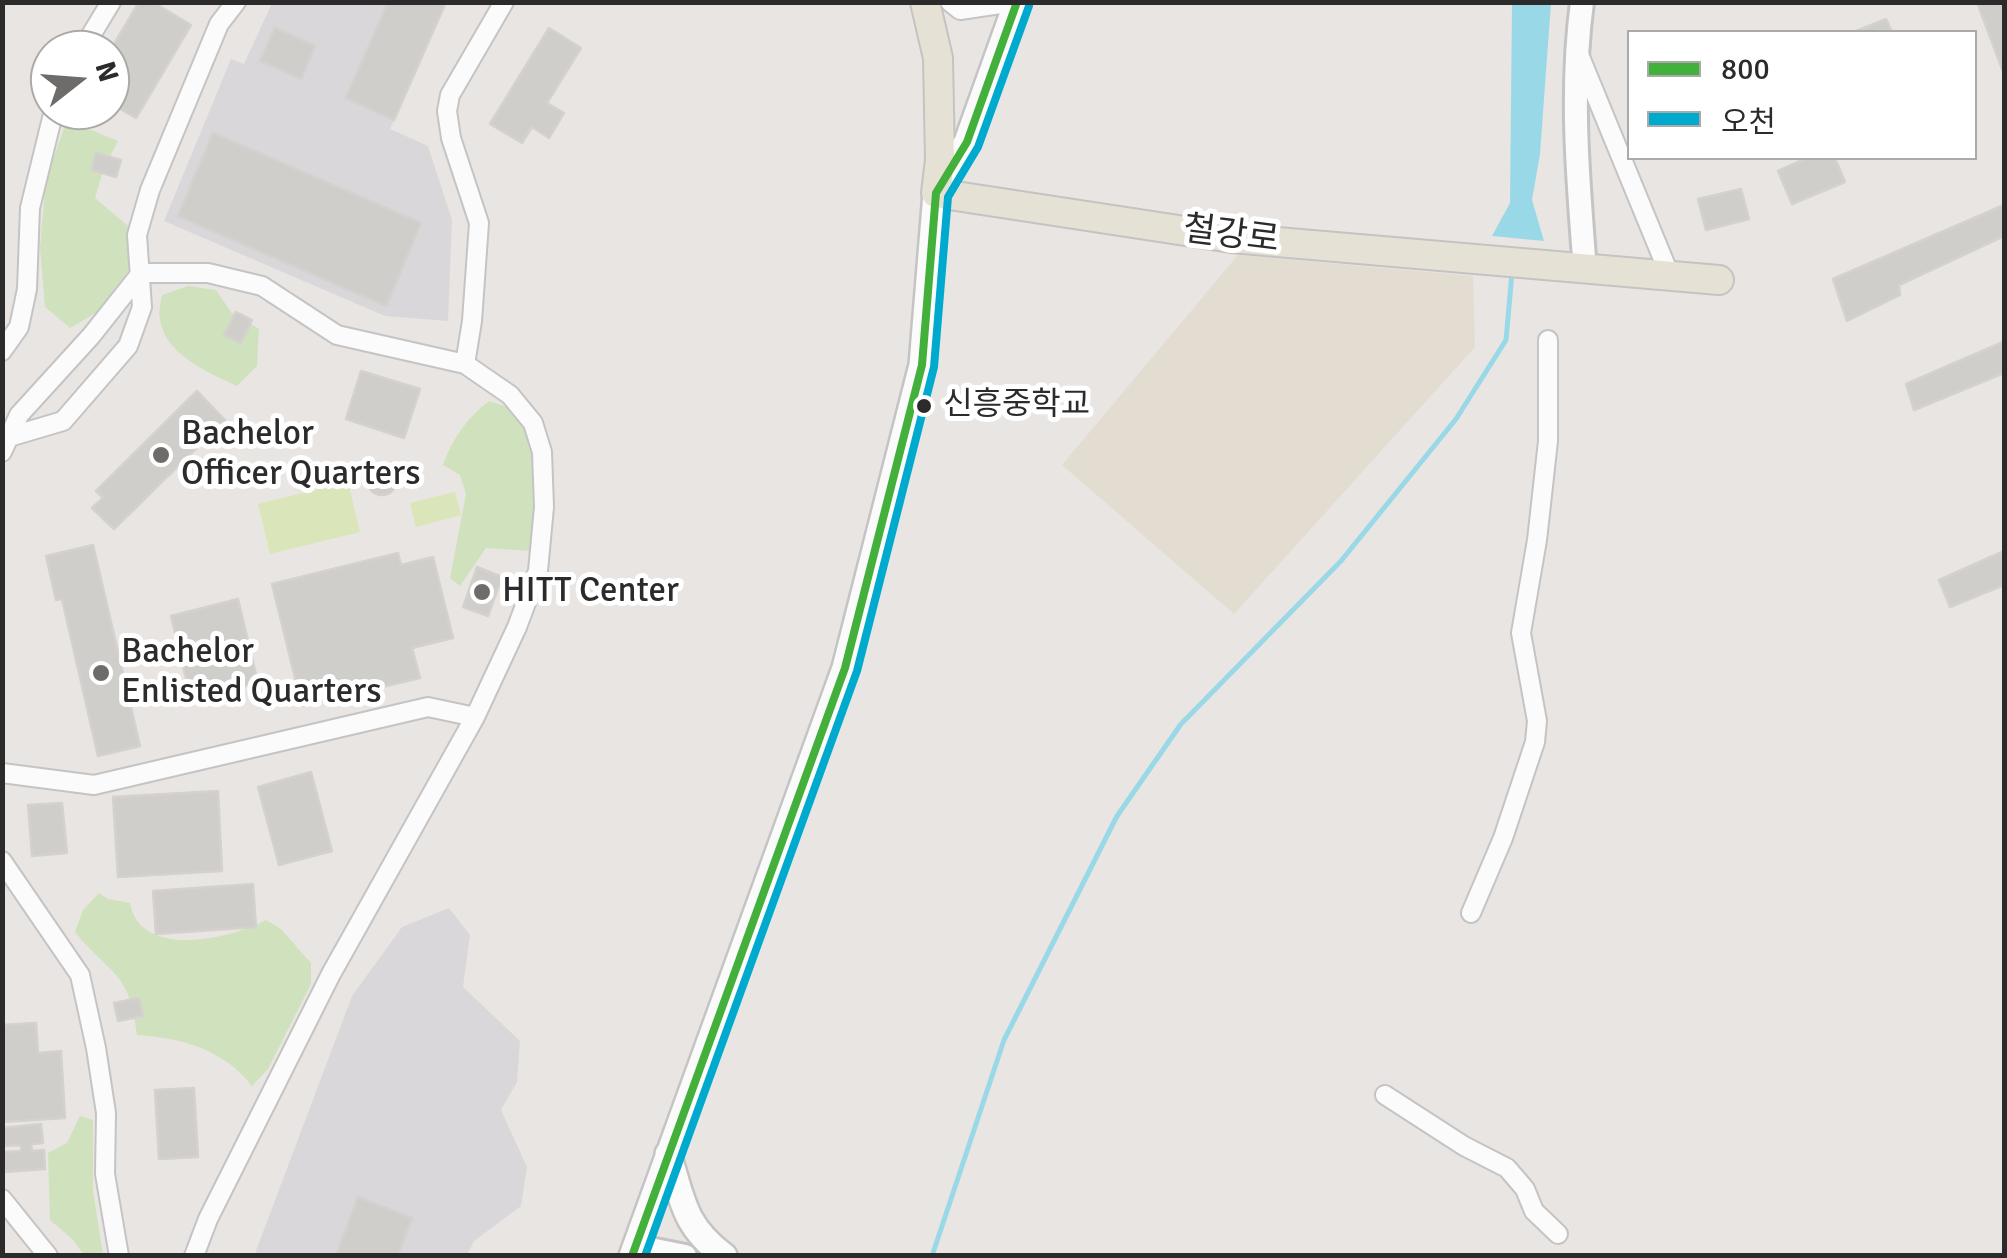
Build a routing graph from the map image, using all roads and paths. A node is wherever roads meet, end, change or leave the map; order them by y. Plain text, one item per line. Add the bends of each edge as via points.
1 (111, 2) edge
2 (236, 2) edge
3 (504, 2) edge
4 (925, 2) edge
5 (950, 2) edge
6 (1015, 2) edge
7 (1574, 2) edge
8 (1582, 2) edge
9 (94, 30) edge
10 (1576, 48) junction
11 (49, 130) edge
12 (936, 193) junction
13 (1585, 270) junction
14 (141, 273) junction
15 (1670, 276) junction
16 (1719, 280) dead end
17 (1548, 340) dead end
18 (2, 351) edge
19 (465, 364) junction
20 (6, 445) edge
21 (476, 717) junction
22 (2, 773) edge
23 (2, 861) edge
24 (1471, 912) dead end
25 (1385, 1095) dead end
26 (668, 1154) junction
27 (2, 1199) edge
28 (1558, 1234) dead end
29 (634, 1250) edge
30 (48, 1256) edge
31 (119, 1256) edge
32 (194, 1256) edge
33 (685, 1256) edge
34 (724, 1256) edge

1 - 9 street
2 - 14 street via 219,24 150,190 137,236
3 - 19 street via 447,111 479,223
4 - 12 main road via 938,58
5 - 6 street via 960,10
6 - 12 main road via 967,142
7 - 10 street
8 - 10 street
10 - 13 street
10 - 15 street
11 - 18 street via 30,208 20,326
12 - 13 main road, 철강로 via 1231,238
12 - 26 main road via 922,365 845,668
13 - 15 main road, 철강로
14 - 19 street via 208,273 262,286 337,335
14 - 20 street via 20,415
14 - 20 street via 142,307 128,346 63,421
15 - 16 main road, 철강로
17 - 24 street via 1548,441 1520,634 1536,742
19 - 21 street via 510,395 533,424 544,489 538,570
21 - 22 street via 428,707 94,785
21 - 32 street via 331,974
23 - 31 street via 80,975 106,1112 106,1174
25 - 28 street via 1508,1168 1534,1211
26 - 29 main road
26 - 34 main road via 692,1227
27 - 30 street
29 - 33 street

